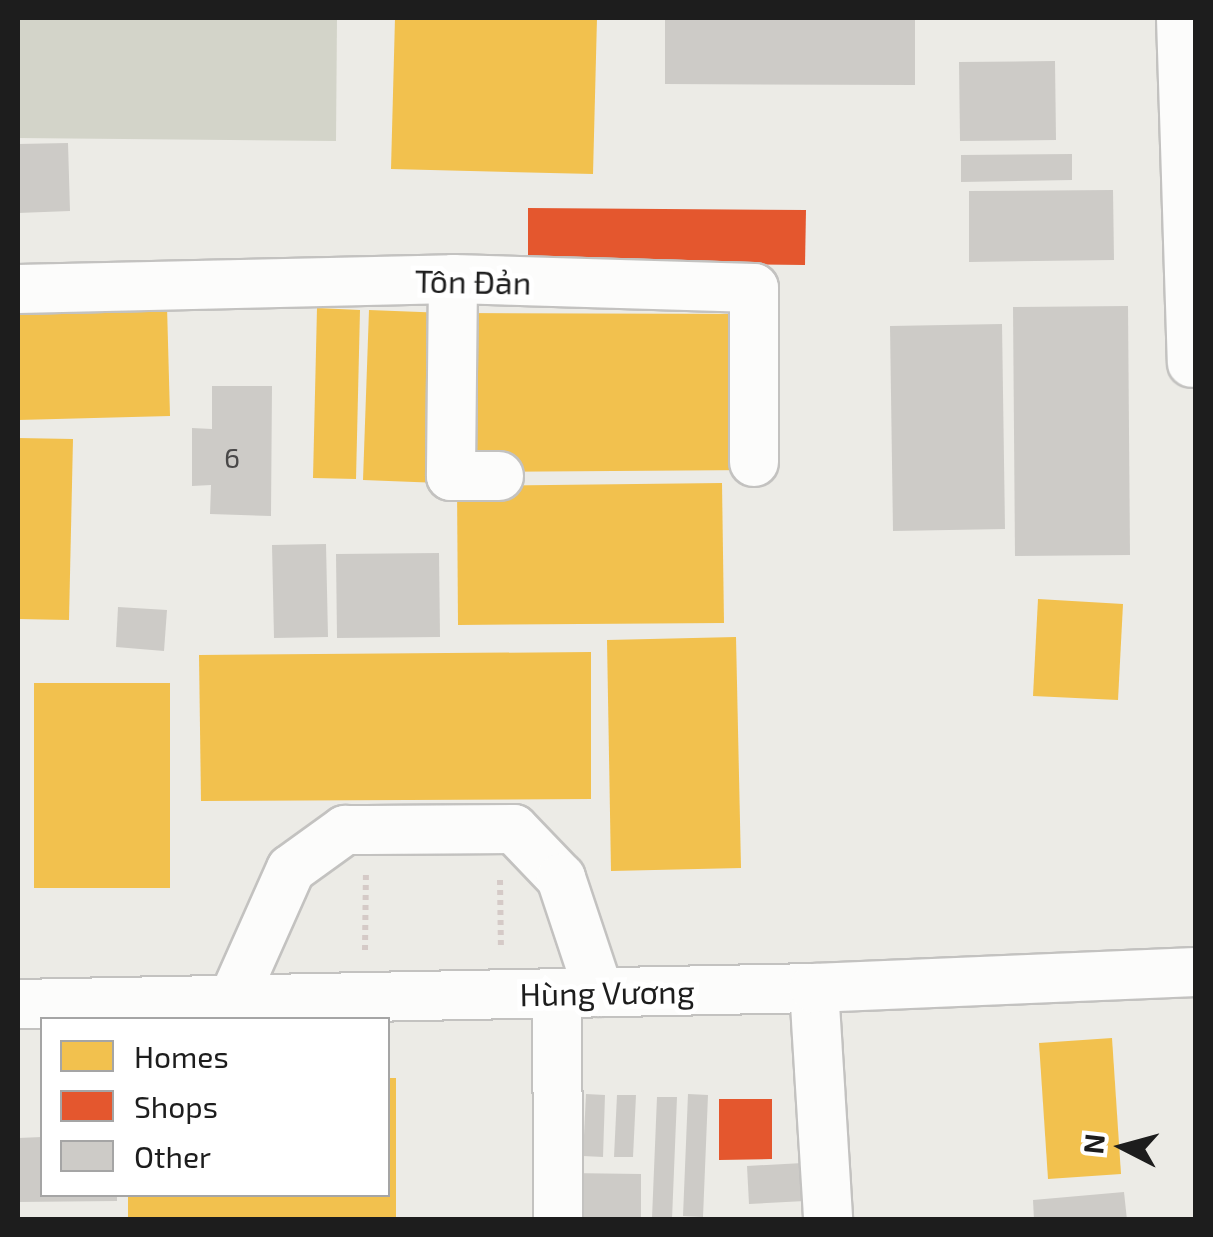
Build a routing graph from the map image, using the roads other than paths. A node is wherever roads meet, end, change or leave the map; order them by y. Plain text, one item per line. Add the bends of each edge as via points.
1 (1181, 18) edge
2 (453, 279) junction
3 (18, 289) edge
4 (1192, 362) dead end
5 (754, 462) dead end
6 (499, 476) dead end
7 (1196, 972) edge
8 (814, 988) junction
9 (578, 993) junction
10 (233, 999) junction
11 (18, 1004) edge
12 (558, 1220) edge
13 (828, 1220) edge

1 - 4 street
2 - 3 street, Tôn Đản
2 - 5 street, Tôn Đản via 754,288
2 - 6 street via 451,476
7 - 8 street, Hùng Vương
8 - 9 street, Hùng Vương
8 - 13 street
9 - 10 street, Hùng Vương
9 - 10 street via 561,878 514,829 345,830 291,868
9 - 12 street
10 - 11 street, Hùng Vương

